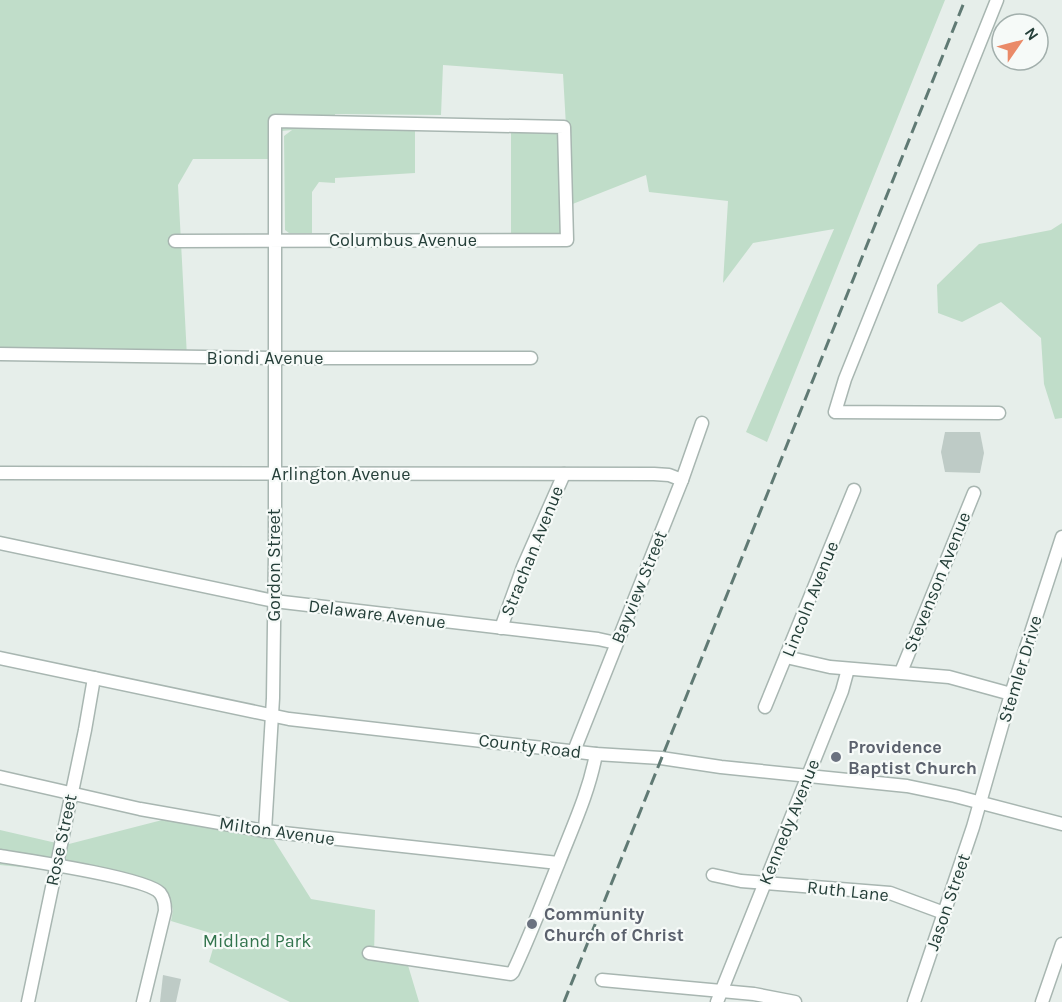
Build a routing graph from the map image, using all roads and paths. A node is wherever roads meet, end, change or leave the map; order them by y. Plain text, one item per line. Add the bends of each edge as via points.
1 (997, 0) edge
2 (566, 176) joint
3 (175, 241) dead end
4 (275, 241) junction
5 (0, 354) edge
6 (274, 358) junction
7 (531, 358) dead end
8 (999, 412) dead end
9 (702, 423) dead end
10 (0, 473) edge
11 (274, 474) junction
12 (564, 474) junction
13 (682, 480) junction
14 (854, 490) dead end
15 (974, 493) dead end
16 (1062, 537) edge
17 (0, 543) edge
18 (274, 601) junction
19 (501, 628) junction
20 (616, 643) junction
21 (786, 657) junction
22 (0, 658) edge
23 (848, 669) junction
24 (901, 672) junction
25 (94, 678) junction
26 (1011, 694) junction
27 (765, 707) dead end
28 (272, 716) junction
29 (574, 751) junction
30 (596, 754) junction
31 (808, 775) junction
32 (0, 777) edge
33 (72, 793) junction
34 (980, 802) junction
35 (1062, 824) edge
36 (265, 831) junction
37 (0, 856) edge
38 (558, 863) junction
39 (56, 865) junction
40 (713, 875) dead end
41 (765, 883) junction
42 (944, 913) junction
43 (1062, 944) edge
44 (369, 952) dead end
45 (602, 980) dead end
46 (719, 997) edge
47 (28, 1002) edge
48 (143, 1002) edge
49 (795, 1002) edge
50 (914, 1002) edge
51 (1042, 1002) edge

1 - 8 street via 835,412
2 - 4 street, Columbus Avenue via 567,240
2 - 4 street, Gordon Street via 564,127 275,121
3 - 4 street, Columbus Avenue
4 - 6 street, Gordon Street
5 - 6 street, Biondi Avenue
6 - 7 street, Biondi Avenue
6 - 11 street, Gordon Street
9 - 13 street, Bayview Street
10 - 11 street, Arlington Avenue
11 - 12 street, Arlington Avenue
11 - 18 street, Gordon Street
12 - 13 street, Arlington Avenue via 654,474
12 - 19 street, Strachan Avenue
13 - 20 street, Bayview Street
14 - 21 street, Lincoln Avenue
15 - 24 street, Stevenson Avenue
16 - 26 street, Stemler Drive
17 - 18 street, Delaware Avenue
18 - 19 street, Delaware Avenue
18 - 28 street, Gordon Street
19 - 20 street, Delaware Avenue
20 - 29 street, Bayview Street
21 - 23 street
21 - 27 street, Lincoln Avenue
22 - 25 street, County Road
23 - 24 street
23 - 31 street, Kennedy Avenue
24 - 26 street via 949,677
25 - 28 street, County Road
25 - 33 street, Rose Street
26 - 34 street, Stemler Drive
28 - 29 street, County Road
28 - 36 street, Gordon Street
29 - 30 street, County Road
30 - 31 street, County Road
30 - 38 street via 584,802
31 - 34 street, County Road via 907,786
31 - 41 street, Kennedy Avenue
32 - 33 street, Milton Avenue
33 - 36 street, Milton Avenue via 177,817
33 - 39 street, Rose Street
34 - 35 street, County Road
34 - 42 street, Jason Street
36 - 38 street, Milton Avenue
37 - 39 street
38 - 44 street via 511,974
39 - 47 street, Rose Street
39 - 48 street via 160,892 165,911
40 - 41 street, Ruth Lane
41 - 42 street, Ruth Lane via 890,893
41 - 46 street, Kennedy Avenue
42 - 50 street, Jason Street
43 - 51 street
45 - 46 street
46 - 49 street via 754,994

